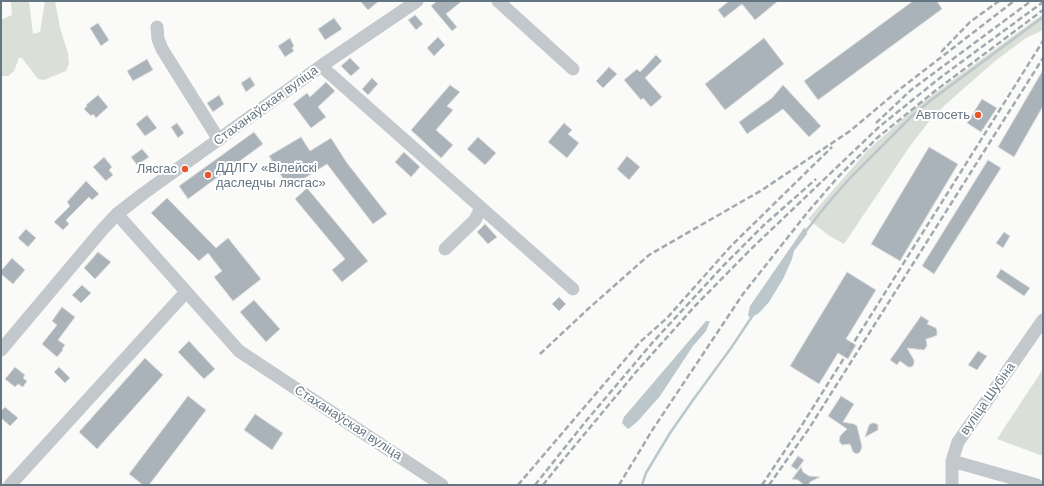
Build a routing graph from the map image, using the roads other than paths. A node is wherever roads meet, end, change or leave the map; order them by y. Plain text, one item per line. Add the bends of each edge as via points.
1 (417, 1) edge
2 (498, 1) edge
3 (157, 28) dead end
4 (321, 66) junction
5 (573, 69) dead end
6 (219, 140) junction
7 (481, 208) junction
8 (117, 214) junction
9 (445, 249) dead end
10 (573, 289) dead end
11 (186, 292) junction
12 (1043, 320) edge
13 (1, 350) edge
14 (952, 461) junction
15 (10, 485) edge
16 (442, 485) edge
17 (952, 485) edge
18 (1037, 485) edge

1 - 4 street, Стаханаўская вуліца
2 - 5 street
3 - 6 street via 162,49
4 - 6 street, Стаханаўская вуліца
4 - 7 street
6 - 8 street, Стаханаўская вуліца
7 - 9 street via 475,220
7 - 10 street
8 - 11 street, Стаханаўская вуліца
8 - 13 street, Стаханаўская вуліца
11 - 15 street
11 - 16 street, Стаханаўская вуліца via 239,351
12 - 14 street, вуліца Шубіна via 958,442
14 - 17 street, вуліца Шубіна
14 - 18 street

